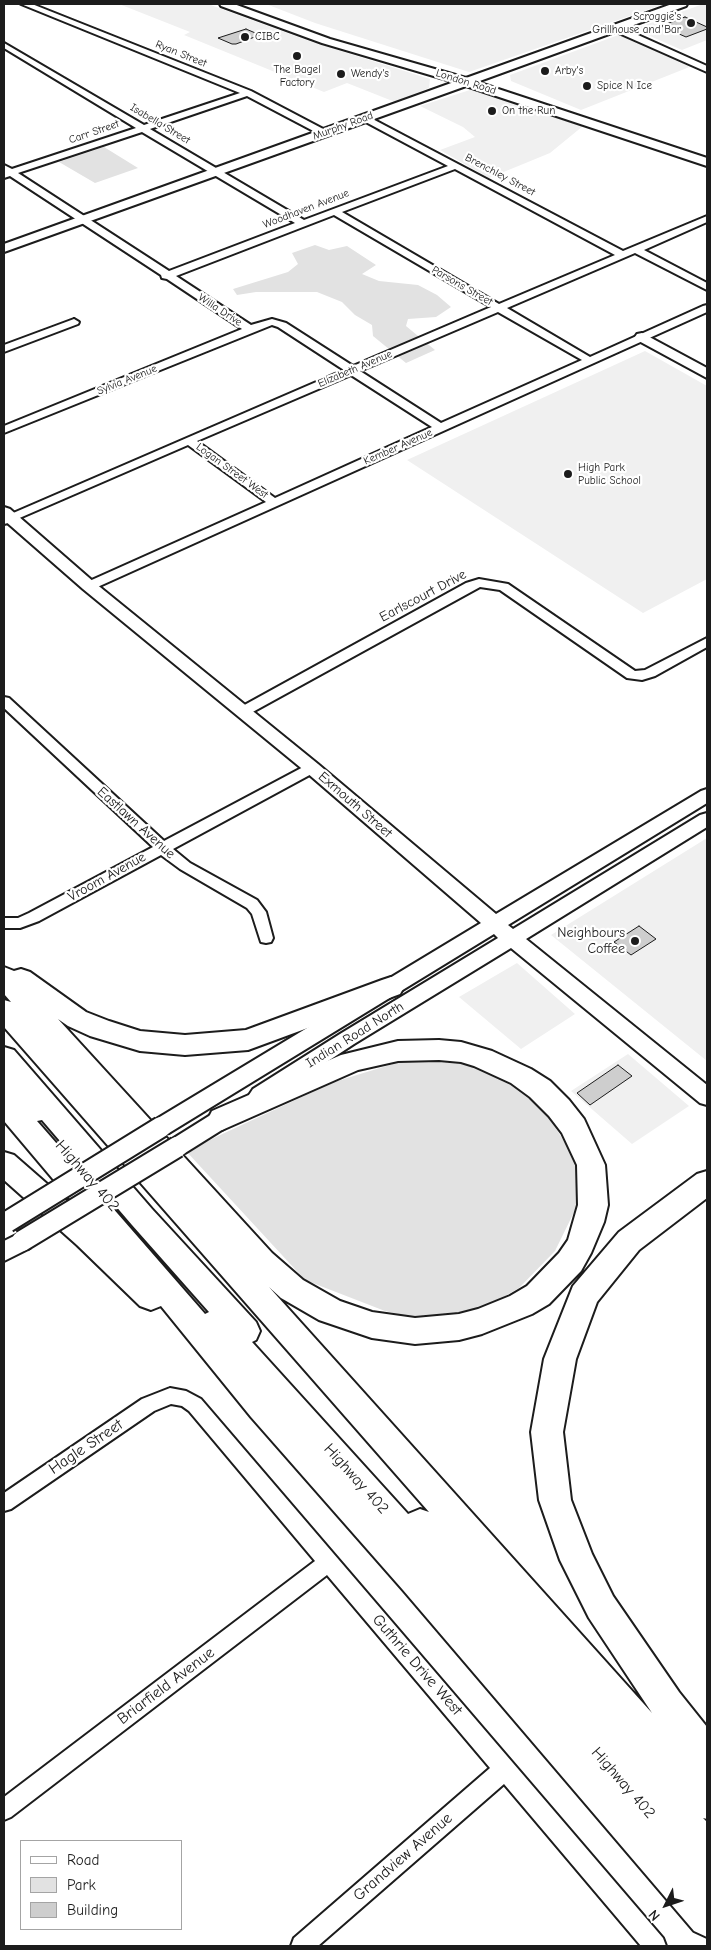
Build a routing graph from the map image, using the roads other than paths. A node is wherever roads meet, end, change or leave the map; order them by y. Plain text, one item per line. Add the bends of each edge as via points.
1 (25, 4) edge
2 (225, 4) edge
3 (682, 4) edge
4 (615, 28) junction
5 (4, 45) edge
6 (382, 58) junction
7 (707, 69) edge
8 (499, 71) junction
9 (467, 82) junction
10 (248, 93) junction
11 (417, 99) junction
12 (546, 108) junction
13 (365, 118) junction
14 (143, 128) junction
15 (324, 132) junction
16 (705, 159) edge
17 (455, 166) junction
18 (215, 171) junction
19 (6, 172) edge
20 (335, 212) junction
21 (707, 219) edge
22 (81, 220) junction
23 (303, 224) junction
24 (4, 248) edge
25 (635, 250) junction
26 (623, 255) junction
27 (166, 276) junction
28 (707, 287) edge
29 (500, 307) junction
30 (707, 308) edge
31 (74, 322) dead end
32 (250, 329) junction
33 (642, 337) junction
34 (4, 349) edge
35 (590, 361) junction
36 (352, 370) junction
37 (707, 374) edge
38 (441, 428) junction
39 (4, 430) edge
40 (188, 440) junction
41 (275, 503) junction
42 (6, 517) edge
43 (89, 586) junction
44 (707, 642) edge
45 (4, 701) edge
46 (244, 711) junction
47 (312, 768) junction
48 (707, 795) edge
49 (707, 820) edge
50 (161, 847) junction
51 (5, 923) edge
52 (494, 924) junction
53 (266, 938) dead end
54 (511, 938) junction
55 (4, 964) edge
56 (4, 978) edge
57 (392, 987) junction
58 (4, 1010) edge
59 (4, 1057) edge
60 (4, 1079) edge
61 (707, 1097) edge
62 (4, 1102) edge
63 (222, 1119) junction
64 (4, 1163) edge
65 (707, 1182) edge
66 (8, 1232) edge
67 (170, 1396) joint
68 (262, 1407) junction
69 (4, 1503) edge
70 (329, 1562) junction
71 (707, 1755) edge
72 (506, 1769) junction
73 (707, 1801) edge
74 (4, 1810) edge
75 (707, 1850) edge
76 (707, 1880) edge
77 (707, 1918) edge
78 (302, 1946) edge
79 (655, 1946) edge

1 - 10 street, Ryan Street
2 - 6 main road, London Road
3 - 4 main road, Murphy Road
4 - 7 street
4 - 8 main road, Murphy Road
5 - 14 street, Isabella Street
6 - 9 main road, London Road
6 - 11 main road via 439,81 438,87
8 - 9 main road, Murphy Road
8 - 12 main road via 498,82 538,100
9 - 11 main road, Murphy Road
9 - 12 main road, London Road
10 - 14 street, Carr Street
10 - 15 street, Ryan Street
11 - 13 main road, Murphy Road
12 - 16 main road, London Road
13 - 15 main road, Murphy Road
13 - 17 street, Brenchley Street
14 - 18 street, Isabella Street
14 - 19 street, Carr Street
15 - 18 main road, Murphy Road
17 - 20 street, Woodhaven Avenue
17 - 26 street, Brenchley Street
18 - 22 main road, Murphy Road
18 - 23 street, Isabella Street
19 - 22 street, Willa Drive
20 - 23 street, Woodhaven Avenue
20 - 29 street, Parsons Street
21 - 25 street, Elizabeth Avenue
22 - 24 main road, Murphy Road
22 - 27 street, Willa Drive
23 - 27 street, Woodhaven Avenue
25 - 26 street, Elizabeth Avenue
25 - 28 street
26 - 29 street, Elizabeth Avenue
27 - 32 street, Willa Drive
29 - 35 street, Parsons Street
29 - 36 street, Elizabeth Avenue
30 - 33 street, Kember Avenue
31 - 34 street
32 - 36 street, Willa Drive via 277,323
32 - 39 street, Sylvia Avenue
33 - 35 street, Kember Avenue
33 - 37 main road
35 - 38 street, Kember Avenue
36 - 38 street, Willa Drive
36 - 40 street, Elizabeth Avenue
38 - 41 street, Kember Avenue
40 - 41 street, Logan Street West
40 - 42 street, Elizabeth Avenue
41 - 43 street, Kember Avenue
42 - 43 main road, Exmouth Street
43 - 46 main road, Exmouth Street
44 - 46 street, Earlscourt Drive via 642,676 627,672 504,587 478,583
45 - 50 street, Eastlawn Avenue
46 - 47 main road, Exmouth Street
47 - 50 street, Vroom Avenue
47 - 52 main road, Exmouth Street
48 - 52 main road, Indian Road North
49 - 54 main road, Indian Road North
50 - 51 street, Vroom Avenue via 34,917 20,923
50 - 53 street, Eastlawn Avenue via 185,866 252,904 259,912
52 - 54 main road, Exmouth Street
52 - 57 main road, Indian Road North
54 - 61 main road, Exmouth Street
54 - 63 main road, Indian Road North
55 - 57 highway via 42,996 77,1019 119,1036 159,1044 248,1040
56 - 63 highway via 261,1262 292,1289 330,1311 372,1324 415,1331 460,1327 482,1321 538,1295 570,1262 589,1222 593,1205 591,1165 574,1128 540,1089 502,1065 482,1058 439,1050 377,1055 351,1062
57 - 66 main road, Indian Road North, bridge via 161,1127
58 - 73 highway
59 - 75 highway via 142,1217 439,1545
60 - 76 highway, Highway 402
62 - 68 highway via 212,1344
63 - 66 main road, Indian Road North, bridge via 177,1147
64 - 68 highway via 132,1279
65 - 71 highway via 630,1241 584,1295 560,1359 547,1432 555,1500 577,1560 601,1607 632,1656
67 - 69 street, Hagle Street via 148,1405
67 - 70 street, Guthrie Drive West via 186,1399 195,1405
68 - 77 highway
70 - 72 street, Guthrie Drive West
70 - 74 street, Briarfield Avenue
72 - 78 street, Grandview Avenue
72 - 79 street, Guthrie Drive West

